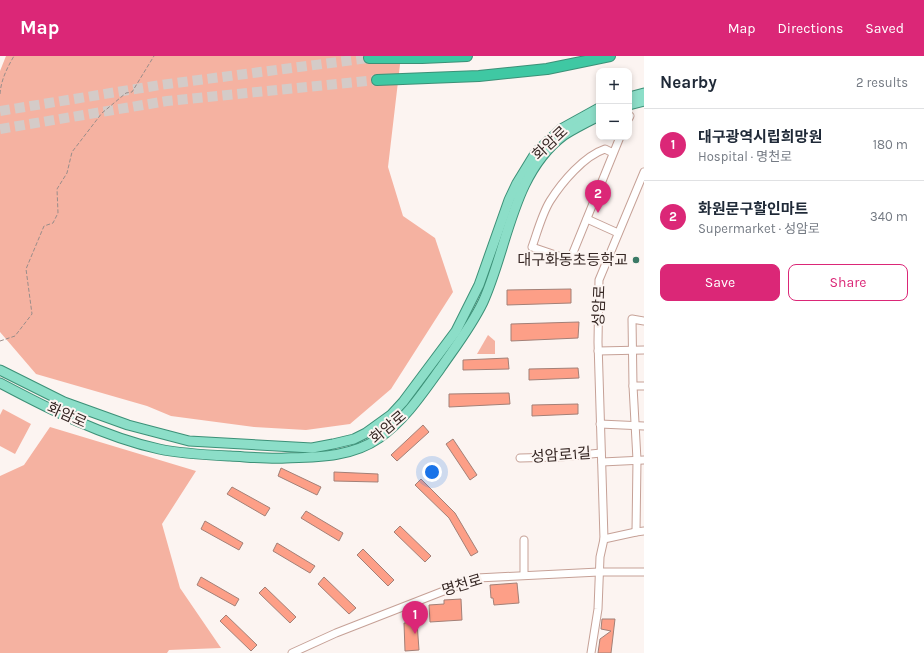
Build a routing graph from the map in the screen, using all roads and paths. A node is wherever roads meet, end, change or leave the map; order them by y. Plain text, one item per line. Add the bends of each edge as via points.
1 (14, 56) edge
2 (154, 56) edge
3 (467, 56) edge
4 (610, 56) edge
5 (369, 58) dead end
6 (377, 80) tunnel mouth
7 (644, 93) edge
8 (0, 94) edge
9 (632, 96) edge
10 (644, 101) edge
11 (632, 104) edge
12 (596, 110) edge
13 (596, 118) edge
14 (619, 140) edge
15 (613, 153) junction
16 (644, 172) edge
17 (586, 219) junction
18 (618, 232) junction
19 (644, 321) edge
20 (0, 341) edge
21 (633, 350) junction
22 (644, 350) edge
23 (598, 351) junction
24 (3, 372) edge
25 (0, 384) edge
26 (633, 386) junction
27 (644, 386) edge
28 (600, 424) junction
29 (635, 426) junction
30 (644, 426) edge
31 (601, 453) junction
32 (520, 458) dead end
33 (641, 460) edge
34 (602, 462) junction
35 (640, 531) edge
36 (604, 539) junction
37 (524, 540) dead end
38 (599, 572) junction
39 (644, 572) edge
40 (524, 575) junction
41 (292, 653) edge
42 (591, 653) edge

1 - 8 path via 5,72
2 - 20 path via 132,92 126,93 102,113 72,152 67,173 57,189 58,213 53,223 44,226 26,269 32,314 15,336
3 - 5 highway
4 - 6 highway via 547,68 479,76
7 - 9 main road
10 - 11 main road
12 - 24 main road, 화암로 via 561,129 536,152 517,183 479,285 456,331 391,415 354,439 312,448 189,441 128,425 64,402
13 - 25 main road, 화암로 via 564,136 546,153 534,170 521,191 483,301 468,330 400,420 379,438 366,445 333,456 274,458 213,456 160,450 80,422
14 - 15 street
15 - 17 street
15 - 17 street via 605,149 596,152 568,177 549,202 532,247 570,260
16 - 18 street, 성암로
17 - 18 street
18 - 23 street, 성암로 via 598,280
19 - 21 street via 632,319
21 - 22 street
21 - 23 street
21 - 26 street
23 - 28 street, 성암로
24 - 25 street
26 - 27 street
26 - 29 street
28 - 29 street
28 - 31 street, 성암로
29 - 30 street
29 - 33 street
31 - 32 street, 성암로1길
31 - 34 street, 성암로
33 - 34 street
33 - 35 street
34 - 36 street, 성암로
35 - 36 street
36 - 38 street, 성암로
37 - 40 street
38 - 39 street, 명천로
38 - 40 street, 명천로
38 - 42 street, 성암로 via 598,609
40 - 41 street, 명천로 via 477,578 462,583

